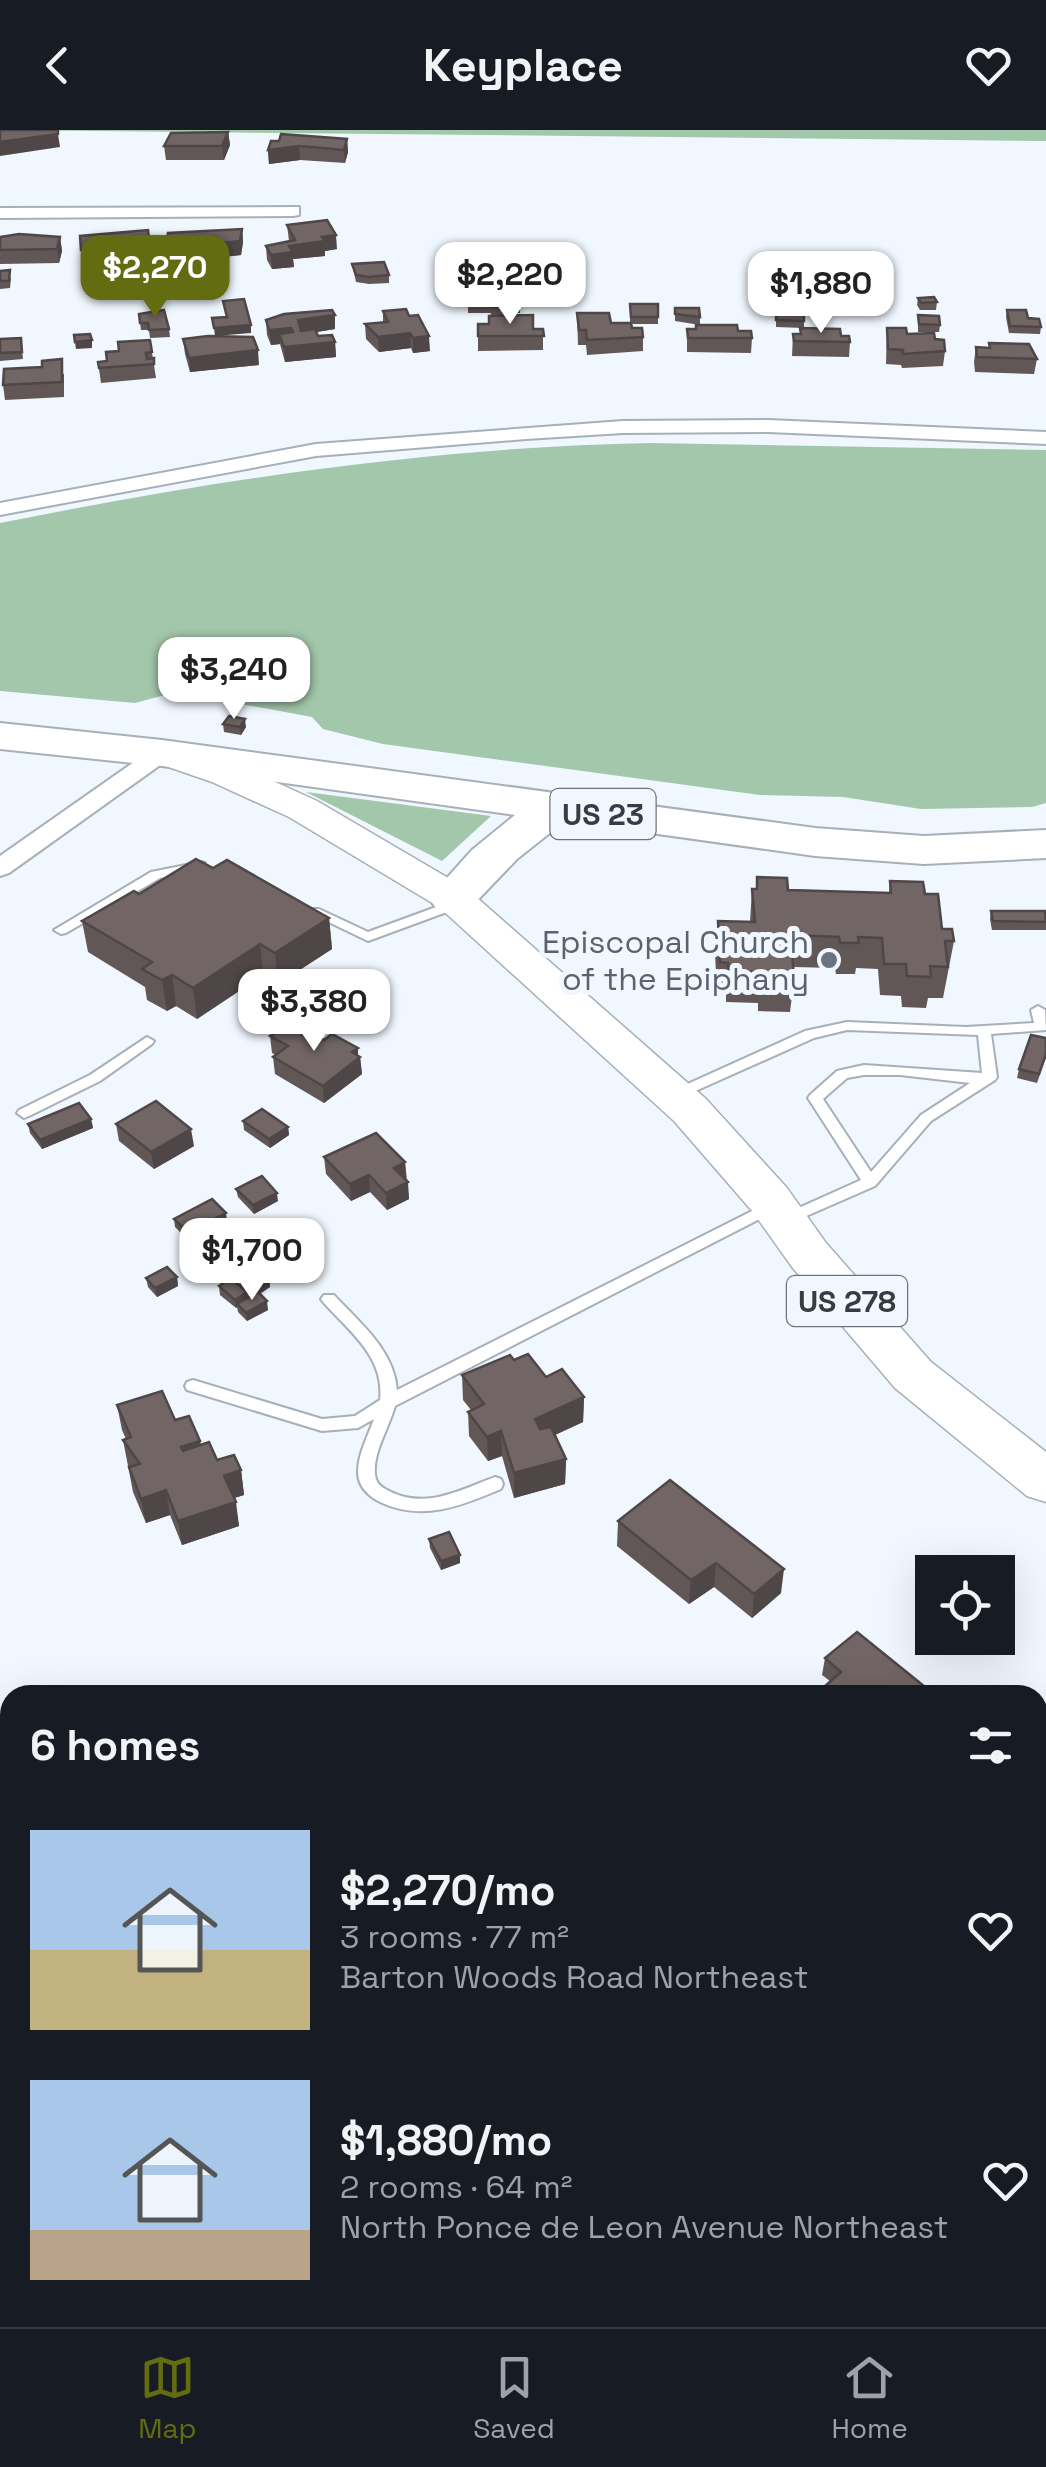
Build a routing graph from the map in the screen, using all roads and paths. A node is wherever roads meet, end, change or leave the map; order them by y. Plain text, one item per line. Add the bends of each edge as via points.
1 (293, 210) dead end
2 (0, 213) edge
3 (1046, 438) edge
4 (0, 509) edge
5 (0, 736) edge
6 (162, 753) junction
7 (555, 808) junction
8 (1046, 844) edge
9 (0, 868) edge
10 (210, 868) edge
11 (456, 900) junction
12 (298, 904) edge
13 (61, 930) dead end
14 (1038, 1010) dead end
15 (984, 1030) junction
16 (147, 1041) dead end
17 (990, 1076) junction
18 (674, 1096) junction
19 (24, 1113) dead end
20 (870, 1182) junction
21 (779, 1213) junction
22 (329, 1299) dead end
23 (193, 1386) dead end
24 (390, 1402) junction
25 (1046, 1481) edge
26 (495, 1484) dead end

1 - 2 street
3 - 4 street via 768,426 526,433 316,450
5 - 6 highway, US 23
6 - 7 highway, US 23
6 - 9 street
6 - 11 main road, US 278 via 303,808
7 - 8 highway, US 23 via 869,847
7 - 11 highway via 477,868
10 - 13 lane via 194,865 156,876
11 - 12 lane via 368,937
11 - 18 main road, US 278
14 - 15 lane via 1042,1027
15 - 17 lane
15 - 18 lane via 847,1026 810,1034
16 - 19 lane via 94,1078
17 - 20 lane via 926,1118
17 - 20 lane via 842,1074 815,1098
18 - 21 main road, US 278
20 - 21 lane
21 - 24 lane
21 - 25 main road, US 278 via 913,1374
22 - 24 lane via 376,1354
23 - 24 lane via 322,1425 358,1422
24 - 26 lane via 366,1473 372,1490 424,1508

